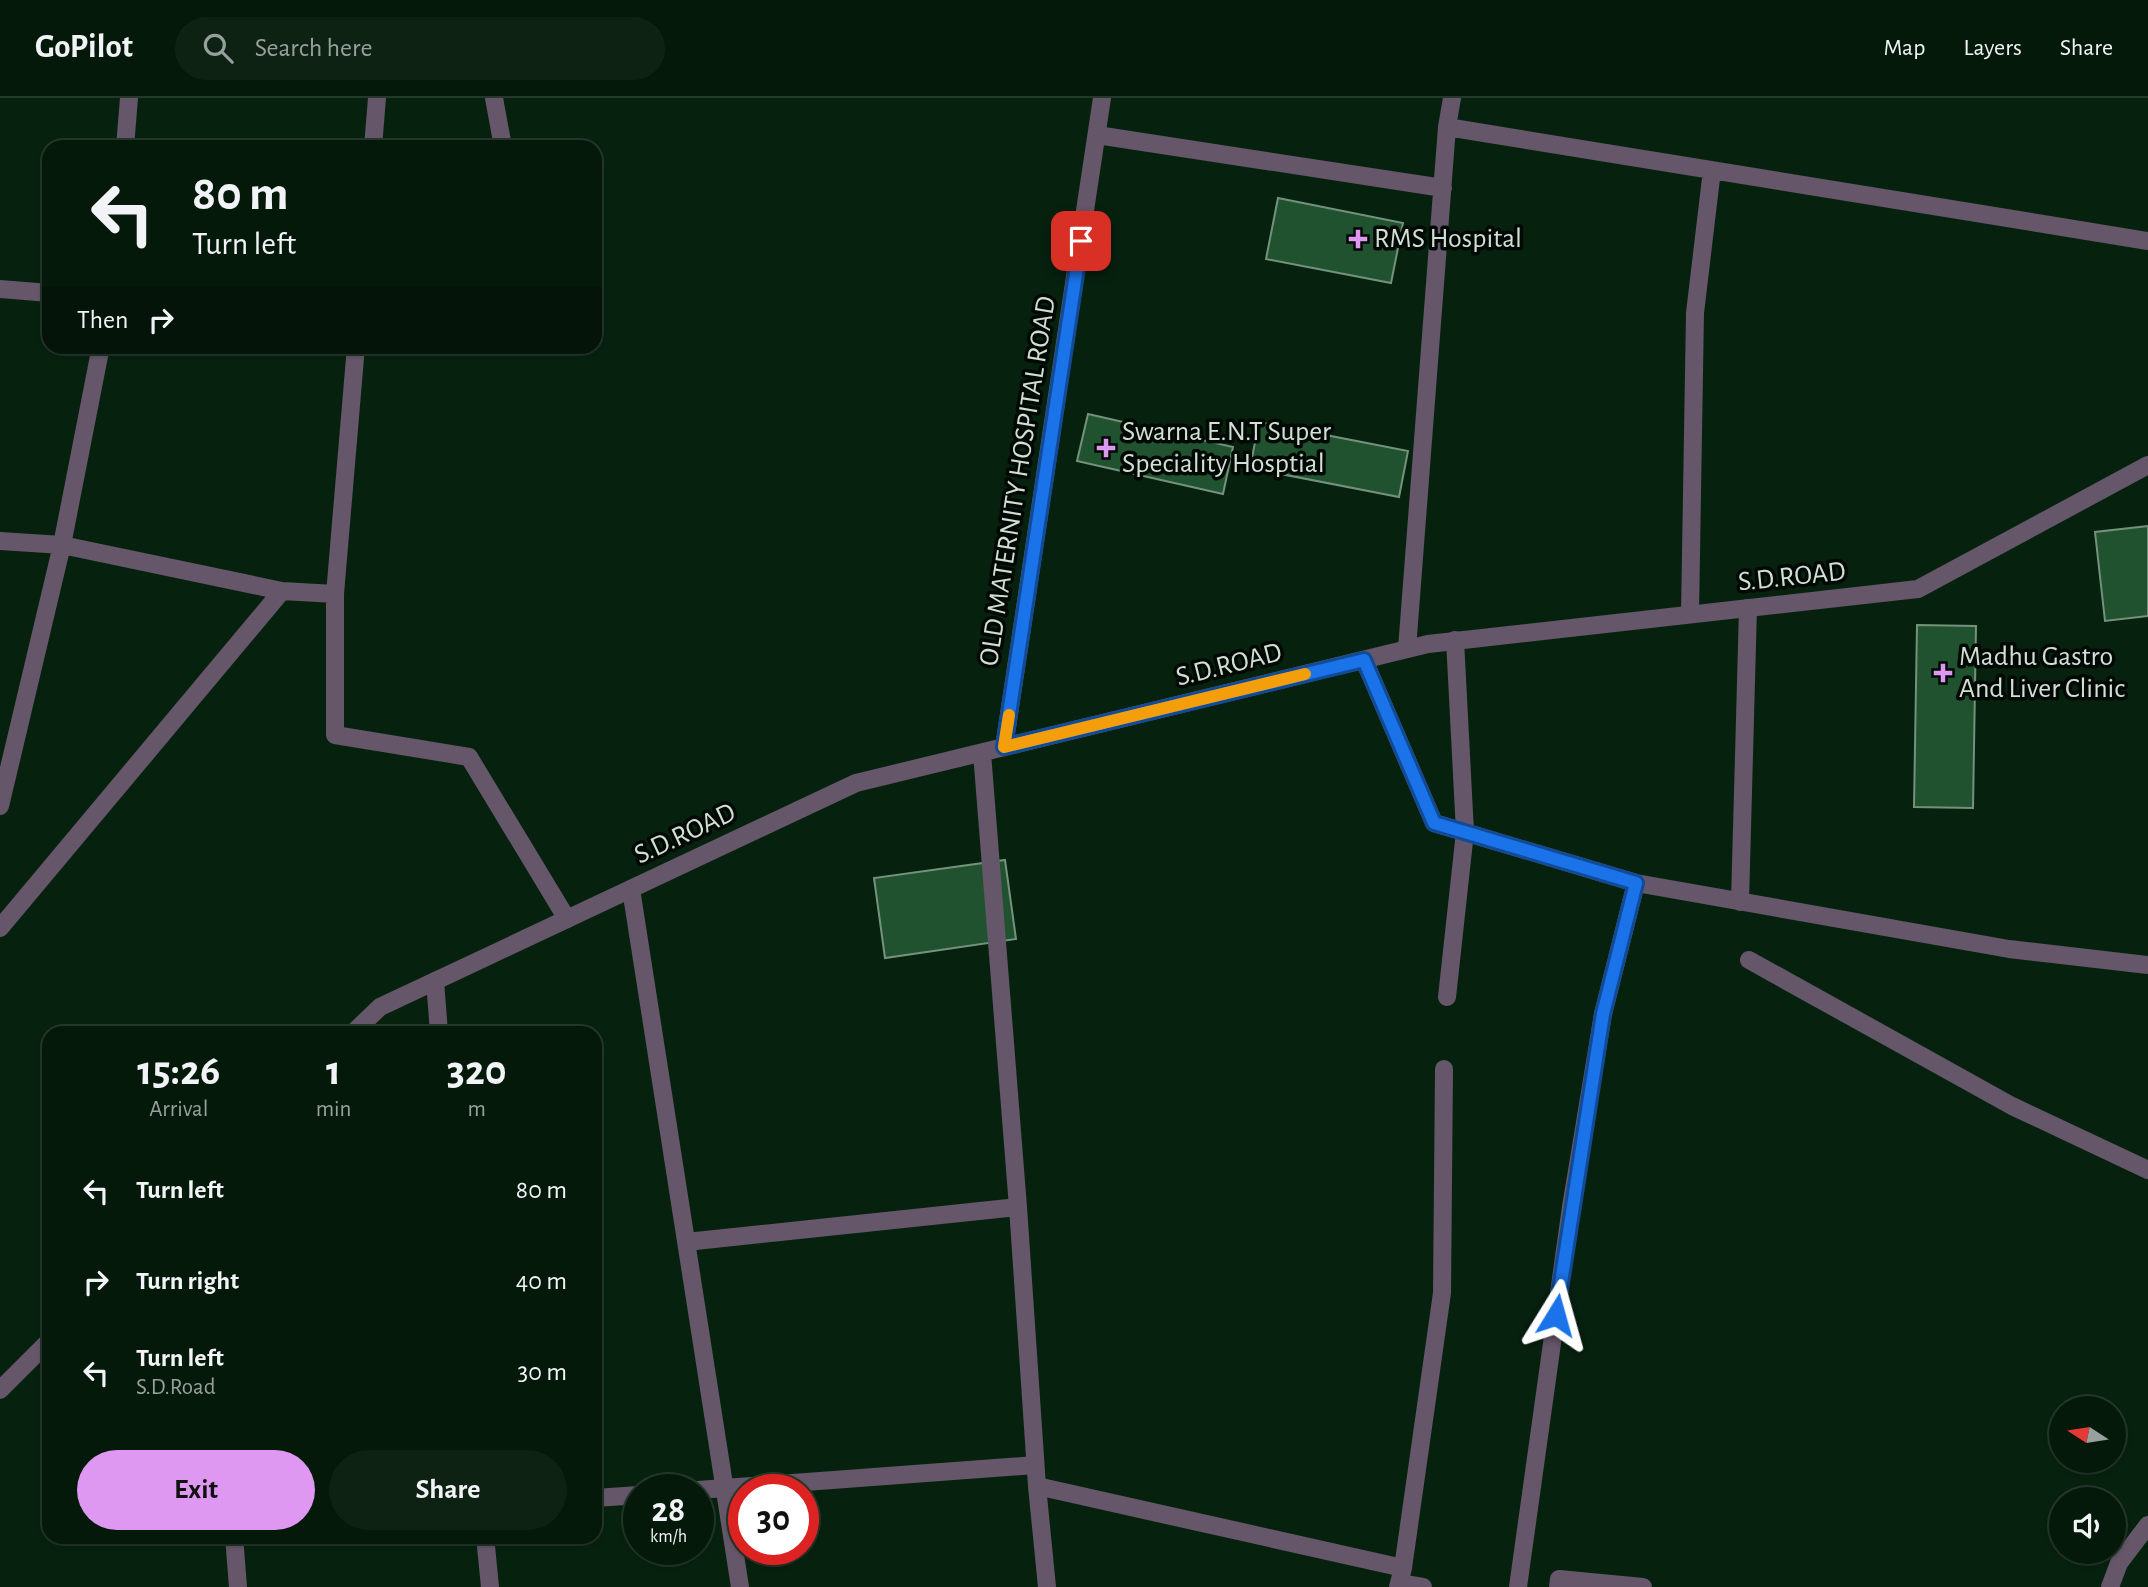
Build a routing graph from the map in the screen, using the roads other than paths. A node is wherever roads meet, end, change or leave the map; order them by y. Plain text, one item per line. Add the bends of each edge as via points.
1 (130, 98) edge
2 (377, 98) edge
3 (494, 98) edge
4 (1102, 98) edge
5 (1451, 98) edge
6 (1447, 127) junction
7 (1097, 135) junction
8 (126, 140) edge
9 (374, 140) edge
10 (502, 140) edge
11 (1713, 170) junction
12 (1443, 188) junction
13 (2148, 241) edge
14 (0, 289) edge
15 (42, 292) edge
16 (99, 354) edge
17 (355, 354) edge
18 (2148, 465) edge
19 (0, 541) edge
20 (62, 545) junction
21 (282, 591) junction
22 (335, 594) junction
23 (1748, 608) junction
24 (1690, 614) junction
25 (1455, 640) junction
26 (1407, 649) junction
27 (1364, 660) junction
28 (1004, 747) junction
29 (982, 753) junction
30 (0, 806) edge
31 (1465, 832) junction
32 (1636, 883) junction
33 (631, 889) junction
34 (1740, 902) junction
35 (567, 919) junction
36 (0, 928) edge
37 (1749, 960) dead end
38 (2148, 965) edge
39 (435, 981) junction
40 (1447, 997) dead end
41 (360, 1026) edge
42 (439, 1026) edge
43 (1444, 1069) dead end
44 (2148, 1170) edge
45 (1018, 1207) junction
46 (686, 1242) junction
47 (42, 1348) edge
48 (0, 1390) edge
49 (1035, 1465) junction
50 (1037, 1486) junction
51 (725, 1488) junction
52 (714, 1489) edge
53 (623, 1495) edge
54 (602, 1497) edge
55 (2148, 1525) edge
56 (235, 1544) edge
57 (486, 1544) edge
58 (1400, 1579) edge
59 (238, 1587) edge
60 (490, 1587) edge
61 (740, 1587) edge
62 (1047, 1587) edge
63 (1423, 1587) edge
64 (1517, 1587) edge
65 (1558, 1587) edge
66 (1643, 1587) edge
67 (2110, 1587) edge

1 - 8 street
2 - 9 street
3 - 10 street
4 - 7 street, OLD MATERNITY HOSPITAL ROAD
5 - 6 street
6 - 11 street
6 - 12 street
7 - 12 street
7 - 28 street, OLD MATERNITY HOSPITAL ROAD
11 - 13 street
11 - 24 street via 1695,313
12 - 26 street
14 - 15 street
16 - 20 street
17 - 22 street
18 - 23 street, S.D.ROAD via 1919,589
19 - 20 street
20 - 21 street
20 - 30 street
21 - 22 street
21 - 36 street
22 - 35 street via 335,734 469,757
23 - 24 street, S.D.ROAD
23 - 34 street
24 - 25 street, S.D.ROAD
25 - 26 street, S.D.ROAD
25 - 31 street
26 - 27 street, S.D.ROAD
27 - 28 street, S.D.ROAD
27 - 31 street via 1434,823
28 - 29 street, S.D.ROAD
29 - 33 street, S.D.ROAD via 856,783
29 - 45 street
31 - 32 street
31 - 40 street
32 - 34 street
32 - 64 street via 1603,1014
33 - 35 street, S.D.ROAD
33 - 46 street
34 - 38 street via 2009,949
35 - 39 street, S.D.ROAD
37 - 44 street via 2012,1106
39 - 41 street, S.D.ROAD via 380,1007
39 - 42 street
43 - 58 street via 1442,1293
45 - 46 street
45 - 49 street
46 - 51 street
47 - 48 street
49 - 50 street
49 - 51 street
50 - 58 street
50 - 62 street
51 - 52 street
51 - 61 street
53 - 54 street
55 - 67 street via 2119,1563
56 - 59 street
57 - 60 street
58 - 63 street
65 - 66 street via 1559,1580

